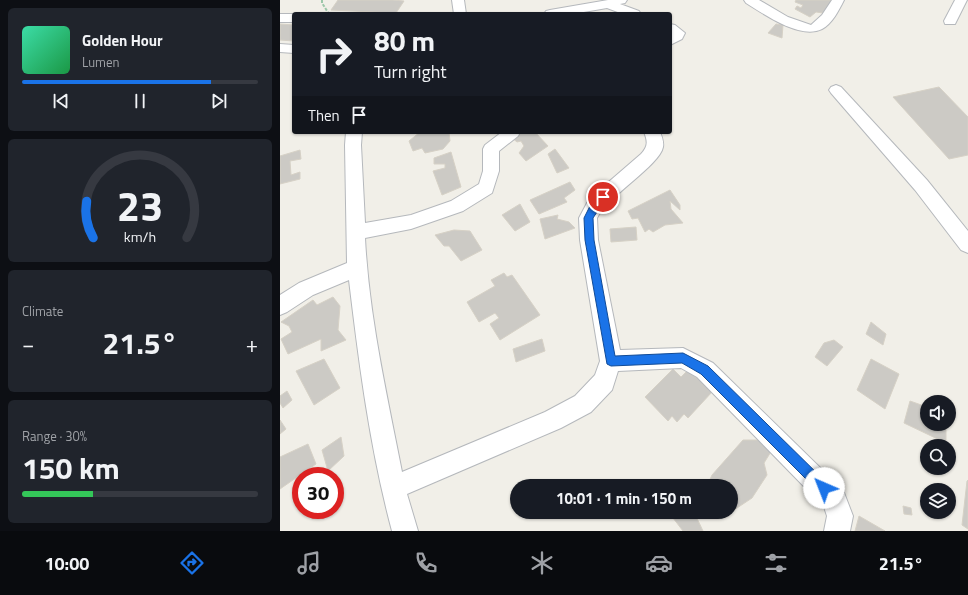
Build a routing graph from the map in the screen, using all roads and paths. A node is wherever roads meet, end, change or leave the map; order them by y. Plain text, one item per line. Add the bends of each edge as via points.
1 (322, 0) edge
2 (458, 0) edge
3 (622, 0) edge
4 (750, 0) edge
5 (838, 0) edge
6 (961, 0) edge
7 (608, 4) junction
8 (328, 12) edge
9 (460, 12) edge
10 (562, 12) edge
11 (630, 12) edge
12 (280, 18) edge
13 (292, 18) edge
14 (950, 21) dead end
15 (672, 29) edge
16 (672, 40) edge
17 (280, 48) edge
18 (292, 49) edge
19 (836, 90) dead end
20 (354, 134) edge
21 (510, 134) edge
22 (653, 134) edge
23 (357, 232) junction
24 (968, 244) edge
25 (357, 268) junction
26 (280, 306) edge
27 (611, 361) junction
28 (393, 488) junction
29 (405, 531) edge
30 (837, 531) edge

1 - 8 path
2 - 9 street
3 - 7 street
4 - 5 street via 794,24 811,29 825,20
6 - 14 street
7 - 10 street
7 - 11 street
12 - 13 street
15 - 16 street via 678,33
17 - 18 street
19 - 24 street via 921,185
20 - 23 street
21 - 23 street via 491,149 491,171 486,188 457,206 411,222
22 - 27 street via 655,148 603,197 588,218 589,240
23 - 25 street
25 - 26 street via 306,288
25 - 28 street via 370,364
27 - 28 street via 604,382 583,404 553,420
27 - 30 street via 683,358 705,370 834,499 840,516
28 - 29 street

